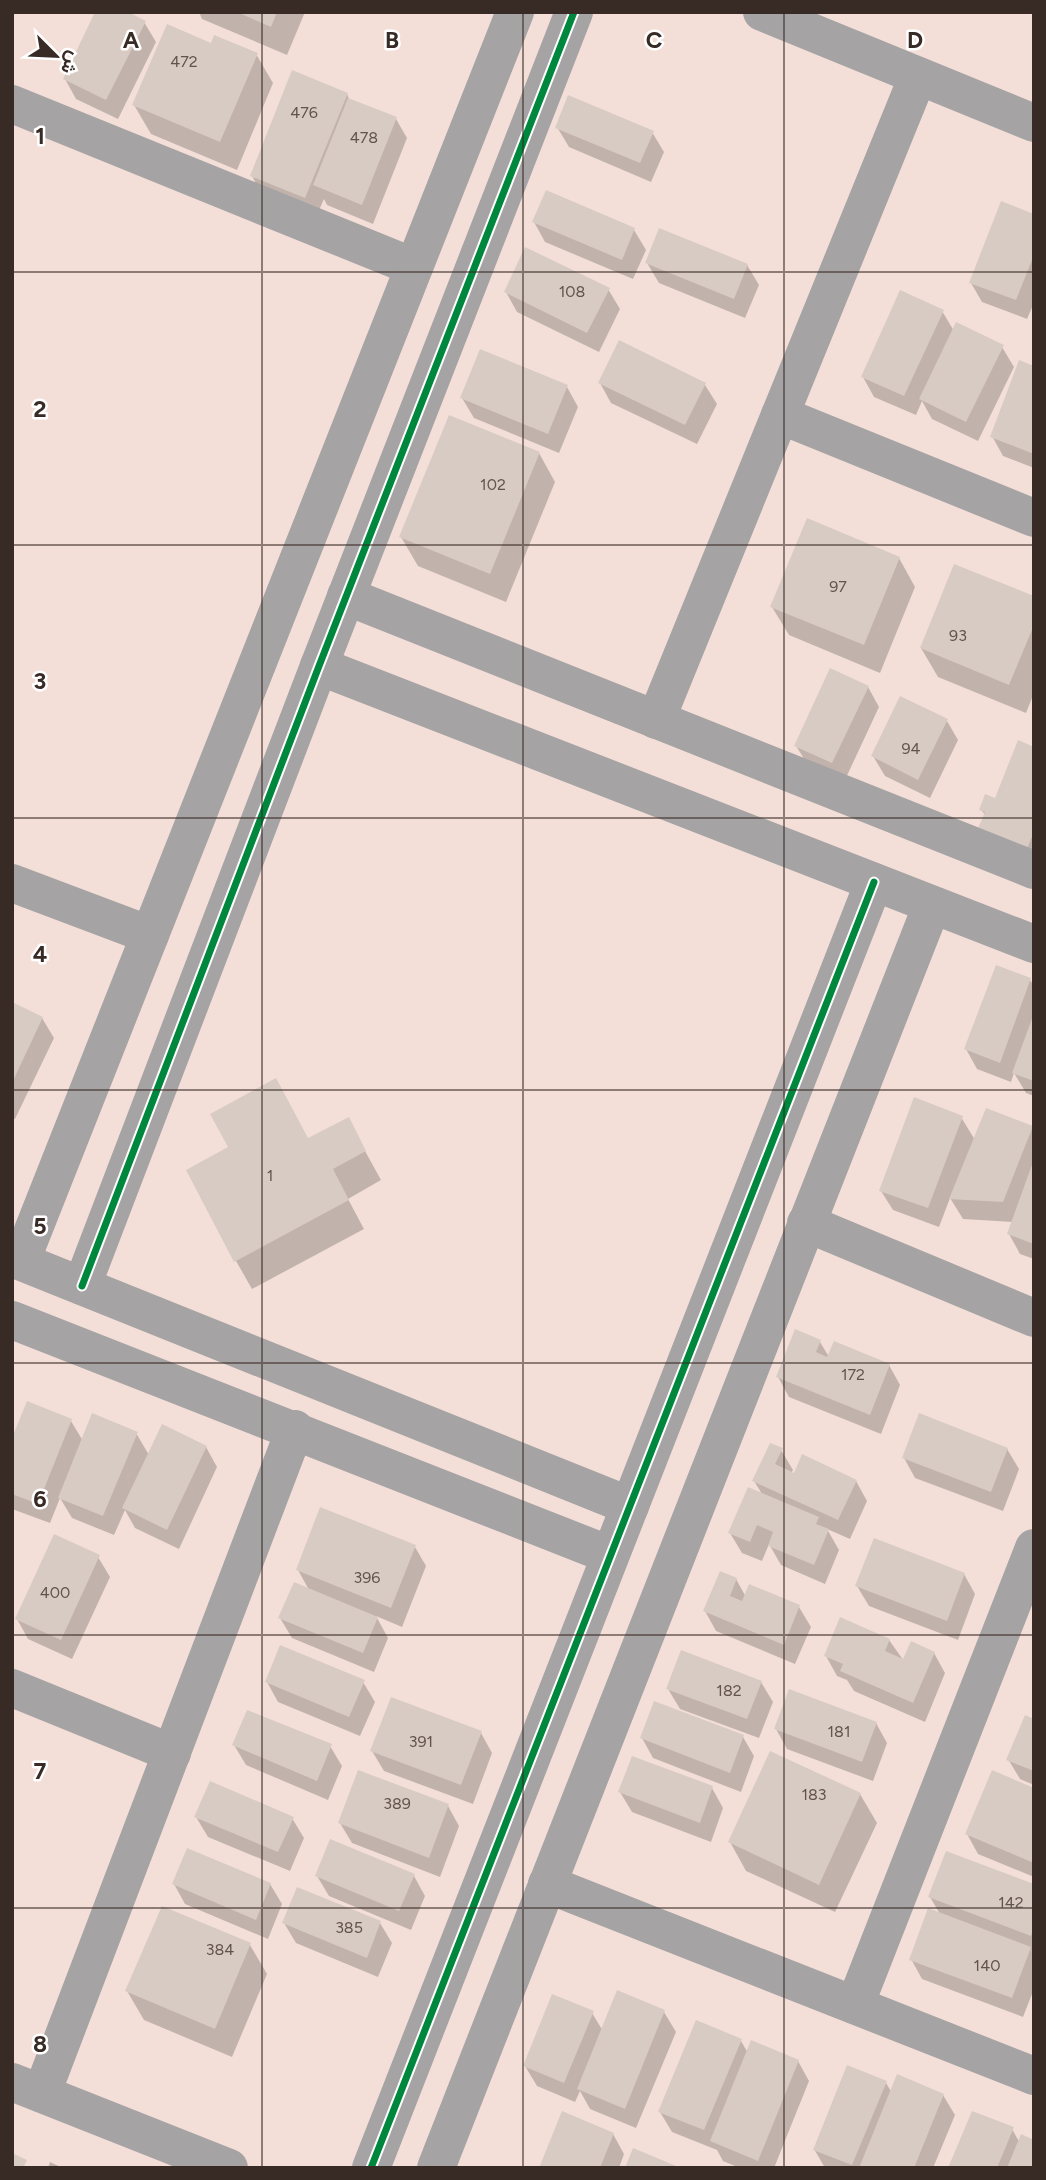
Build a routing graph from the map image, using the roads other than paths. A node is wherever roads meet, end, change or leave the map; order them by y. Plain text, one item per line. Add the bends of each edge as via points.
1 (515, 12) edge
2 (574, 12) edge
3 (762, 12) edge
4 (918, 76) junction
5 (12, 104) edge
6 (1034, 123) edge
7 (414, 267) junction
8 (780, 415) junction
9 (1034, 518) edge
10 (346, 596) junction
11 (319, 666) junction
12 (656, 720) junction
13 (1034, 870) edge
14 (874, 882) junction
15 (12, 883) edge
16 (932, 905) junction
17 (150, 935) junction
18 (1034, 944) edge
19 (806, 1223) junction
20 (17, 1260) edge
21 (82, 1286) junction
22 (1034, 1318) edge
23 (12, 1320) edge
24 (295, 1429) junction
25 (561, 1479) junction
26 (630, 1506) junction
27 (541, 1528) junction
28 (1034, 1548) edge
29 (610, 1555) junction
30 (12, 1688) edge
31 (172, 1753) junction
32 (547, 1884) junction
33 (855, 2005) junction
34 (1034, 2076) edge
35 (27, 2088) edge
36 (229, 2168) edge
37 (371, 2168) edge
38 (436, 2168) edge

1 - 7 street
2 - 10 street
3 - 4 street
4 - 6 street
4 - 8 street
5 - 7 street
7 - 17 street
8 - 9 street
8 - 12 street
10 - 11 street
10 - 12 street
11 - 14 street
11 - 21 street
12 - 13 street
14 - 16 street
14 - 26 street
15 - 17 street
16 - 18 street
16 - 19 street
17 - 20 street
19 - 22 street
19 - 32 street
20 - 21 street
21 - 25 street
23 - 24 street
24 - 27 street
24 - 31 street
25 - 26 street
25 - 27 street via 561,1501
26 - 29 street
27 - 29 street
28 - 33 street
29 - 37 street
30 - 31 street
31 - 35 street
32 - 33 street
32 - 38 street
33 - 34 street
35 - 36 street

